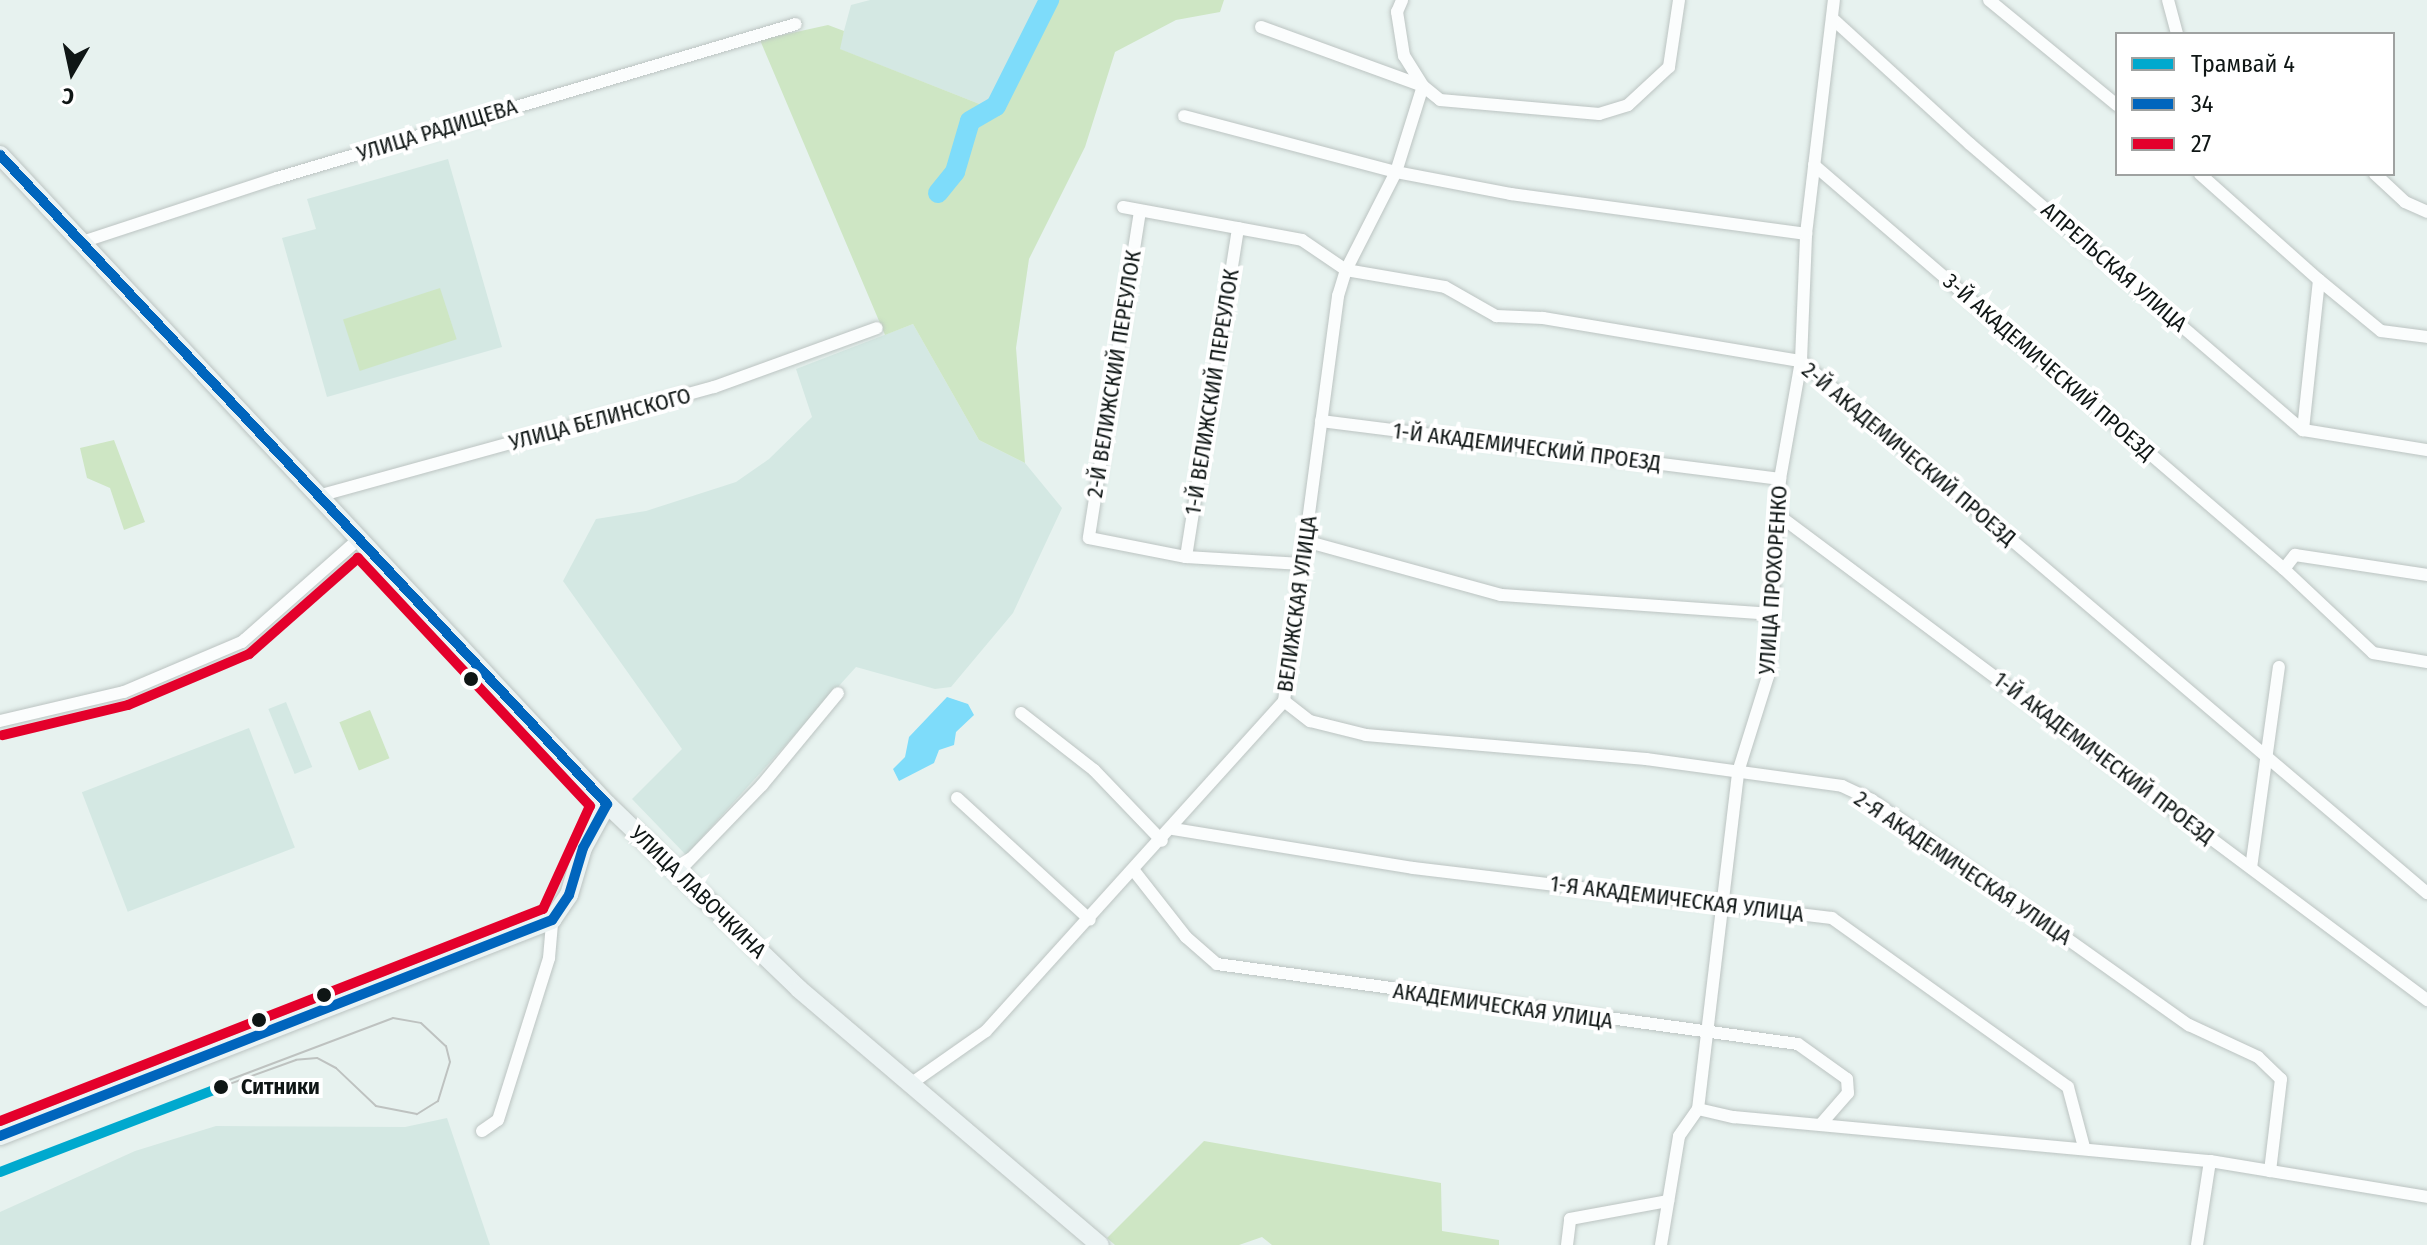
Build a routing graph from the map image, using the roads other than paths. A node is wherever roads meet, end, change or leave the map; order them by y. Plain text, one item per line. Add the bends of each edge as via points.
1 (1402, 0) edge
2 (1679, 0) edge
3 (1834, 0) edge
4 (1989, 0) edge
5 (2168, 0) edge
6 (1833, 19) junction
7 (796, 24) dead end
8 (1261, 27) dead end
9 (2176, 32) edge
10 (1423, 86) junction
11 (2115, 103) edge
12 (1184, 116) dead end
13 (0, 155) edge
14 (1814, 165) junction
15 (1396, 172) junction
16 (6, 173) edge
17 (2202, 176) edge
18 (2377, 176) edge
19 (1123, 207) dead end
20 (1140, 211) junction
21 (2427, 212) edge
22 (1238, 228) junction
23 (1806, 234) junction
24 (82, 242) junction
25 (1346, 270) junction
26 (2319, 280) junction
27 (877, 328) dead end
28 (2427, 337) edge
29 (1801, 361) junction
30 (1321, 421) junction
31 (2303, 430) junction
32 (2427, 450) edge
33 (1780, 479) junction
34 (318, 496) junction
35 (1781, 517) junction
36 (359, 539) junction
37 (1305, 541) junction
38 (1186, 557) junction
39 (1302, 564) junction
40 (2284, 569) junction
41 (2427, 575) edge
42 (1770, 614) junction
43 (2427, 662) edge
44 (2279, 667) dead end
45 (838, 693) dead end
46 (1284, 701) junction
47 (1021, 713) dead end
48 (0, 721) edge
49 (2265, 753) junction
50 (1738, 772) junction
51 (957, 798) dead end
52 (607, 804) junction
53 (1173, 829) junction
54 (1162, 841) junction
55 (2251, 868) junction
56 (678, 872) junction
57 (1135, 872) junction
58 (2427, 893) edge
59 (1723, 906) junction
60 (552, 920) junction
61 (1090, 920) junction
62 (2427, 1000) edge
63 (1709, 1034) junction
64 (912, 1083) junction
65 (1698, 1109) junction
66 (1821, 1124) junction
67 (482, 1131) dead end
68 (0, 1136) edge
69 (2084, 1147) junction
70 (2210, 1161) junction
71 (2270, 1171) junction
72 (2427, 1197) edge
73 (1668, 1201) junction
74 (1100, 1245) edge
75 (1567, 1245) edge
76 (1661, 1245) edge
77 (2197, 1245) edge

1 - 10 street via 1397,12 1404,56
2 - 10 street via 1669,67 1628,105 1599,114 1440,100
3 - 6 street, УЛИЦА ПРОХОРЕНКО
4 - 11 street
5 - 9 street
6 - 14 street, УЛИЦА ПРОХОРЕНКО
6 - 31 street, АПРЕЛЬСКАЯ УЛИЦА
7 - 24 street, УЛИЦА РАДИЩЕВА via 277,178
8 - 10 street
10 - 15 street, ВЕЛИЖСКАЯ УЛИЦА
12 - 15 street
13 - 16 main road, УЛИЦА ЛАВОЧКИНА
14 - 23 street, УЛИЦА ПРОХОРЕНКО
14 - 40 street, 3-Й АКАДЕМИЧЕСКИЙ ПРОЕЗД
15 - 23 street via 1525,197
15 - 25 street, ВЕЛИЖСКАЯ УЛИЦА
16 - 24 main road, УЛИЦА ЛАВОЧКИНА
17 - 26 street
18 - 21 street via 2405,202
19 - 20 street
20 - 22 street
20 - 38 street, 2-Й ВЕЛИЖСКИЙ ПЕРЕУЛОК via 1089,538
22 - 25 street via 1302,240
22 - 38 street, 1-Й ВЕЛИЖСКИЙ ПЕРЕУЛОК
23 - 29 street, УЛИЦА ПРОХОРЕНКО
24 - 34 main road, УЛИЦА ЛАВОЧКИНА
25 - 29 street, 2-Й АКАДЕМИЧЕСКИЙ ПРОЕЗД via 1445,287 1496,316 1543,318
25 - 30 street, ВЕЛИЖСКАЯ УЛИЦА
26 - 28 street via 2381,331
26 - 31 street
27 - 34 street, УЛИЦА БЕЛИНСКОГО via 714,387
29 - 33 street, УЛИЦА ПРОХОРЕНКО
29 - 49 street, 2-Й АКАДЕМИЧЕСКИЙ ПРОЕЗД
30 - 33 street, 1-Й АКАДЕМИЧЕСКИЙ ПРОЕЗД
30 - 37 street, ВЕЛИЖСКАЯ УЛИЦА
31 - 32 street
33 - 35 street, УЛИЦА ПРОХОРЕНКО
34 - 36 main road, УЛИЦА ЛАВОЧКИНА
35 - 42 street, УЛИЦА ПРОХОРЕНКО
35 - 55 street, 1-Й АКАДЕМИЧЕСКИЙ ПРОЕЗД
36 - 48 street via 242,642 124,692
36 - 52 main road, УЛИЦА ЛАВОЧКИНА
37 - 39 street, ВЕЛИЖСКАЯ УЛИЦА
37 - 42 street via 1501,595
38 - 39 street
39 - 46 street, ВЕЛИЖСКАЯ УЛИЦА
40 - 41 street via 2295,555
40 - 43 street, 3-Й АКАДЕМИЧЕСКИЙ ПРОЕЗД via 2373,653
42 - 50 street, УЛИЦА ПРОХОРЕНКО via 1768,676
44 - 49 street
45 - 56 street
46 - 50 street, 2-Я АКАДЕМИЧЕСКАЯ УЛИЦА via 1310,721 1366,735
46 - 53 street, ВЕЛИЖСКАЯ УЛИЦА
47 - 54 street via 1094,770
49 - 55 street
49 - 58 street, 2-Й АКАДЕМИЧЕСКИЙ ПРОЕЗД
50 - 59 street, УЛИЦА ПРОХОРЕНКО
50 - 71 street, 2-Я АКАДЕМИЧЕСКАЯ УЛИЦА via 1842,786 1872,800 2189,1025 2258,1057 2281,1079
51 - 61 street
52 - 56 main road, УЛИЦА ЛАВОЧКИНА
52 - 60 main road via 583,848 569,895
53 - 54 street, ВЕЛИЖСКАЯ УЛИЦА
53 - 59 street, 1-Я АКАДЕМИЧЕСКАЯ УЛИЦА via 1413,868
54 - 57 street, ВЕЛИЖСКАЯ УЛИЦА
55 - 62 street, 1-Й АКАДЕМИЧЕСКИЙ ПРОЕЗД
56 - 64 main road, УЛИЦА ЛАВОЧКИНА via 799,989
57 - 61 street, ВЕЛИЖСКАЯ УЛИЦА
57 - 63 street, АКАДЕМИЧЕСКАЯ УЛИЦА via 1186,937 1217,964
59 - 63 street, УЛИЦА ПРОХОРЕНКО
59 - 69 street, 1-Я АКАДЕМИЧЕСКАЯ УЛИЦА via 1832,918 1843,925 2068,1087
60 - 67 street via 549,958 498,1120
60 - 68 main road via 84,1095
61 - 64 street, ВЕЛИЖСКАЯ УЛИЦА via 986,1031
63 - 65 street, УЛИЦА ПРОХОРЕНКО
63 - 66 street, АКАДЕМИЧЕСКАЯ УЛИЦА via 1798,1044 1847,1079 1848,1093
64 - 74 main road, УЛИЦА ЛАВОЧКИНА
65 - 66 street
65 - 73 street, УЛИЦА ПРОХОРЕНКО via 1679,1136
66 - 69 street
69 - 70 street
70 - 71 street
70 - 77 street
71 - 72 street
73 - 75 street via 1570,1219
73 - 76 street, УЛИЦА ПРОХОРЕНКО

